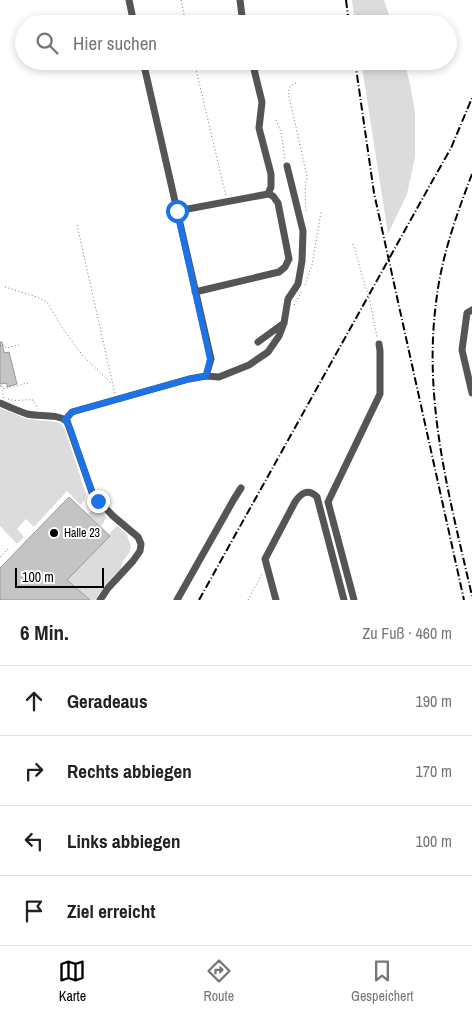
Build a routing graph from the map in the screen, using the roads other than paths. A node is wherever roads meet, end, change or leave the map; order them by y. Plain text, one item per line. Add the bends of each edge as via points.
1 (129, 0) edge
2 (240, 0) edge
3 (132, 15) edge
4 (242, 15) edge
5 (144, 70) edge
6 (254, 70) edge
7 (287, 166) road end
8 (268, 194) junction
9 (177, 211) junction
10 (195, 292) junction
11 (472, 310) edge
12 (284, 323) junction
13 (267, 336) junction
14 (258, 342) dead end
15 (379, 344) road end
16 (273, 345) junction
17 (206, 376) junction
18 (472, 393) edge
19 (2, 401) edge
20 (65, 420) junction
21 (241, 488) dead end
22 (100, 600) edge
23 (177, 600) edge
24 (276, 600) edge
25 (344, 600) edge
26 (354, 600) edge

1 - 3 lane
2 - 4 lane
5 - 9 lane
6 - 8 lane via 262,102 259,128 271,174
7 - 12 lane via 303,231 298,284 288,299
8 - 9 lane
8 - 10 lane via 278,203 289,260 285,267 279,272
9 - 10 lane
10 - 17 lane via 210,359
11 - 18 lane via 467,313 462,350
12 - 13 lane
12 - 16 lane
13 - 14 lane
13 - 16 lane
15 - 26 lane via 380,394 328,502
16 - 17 lane via 249,365 219,377
17 - 20 lane via 72,412
19 - 20 lane via 25,413
20 - 22 lane via 94,495 138,537 141,544 133,561
21 - 23 lane
24 - 25 lane via 266,562 300,495 305,492 317,497

